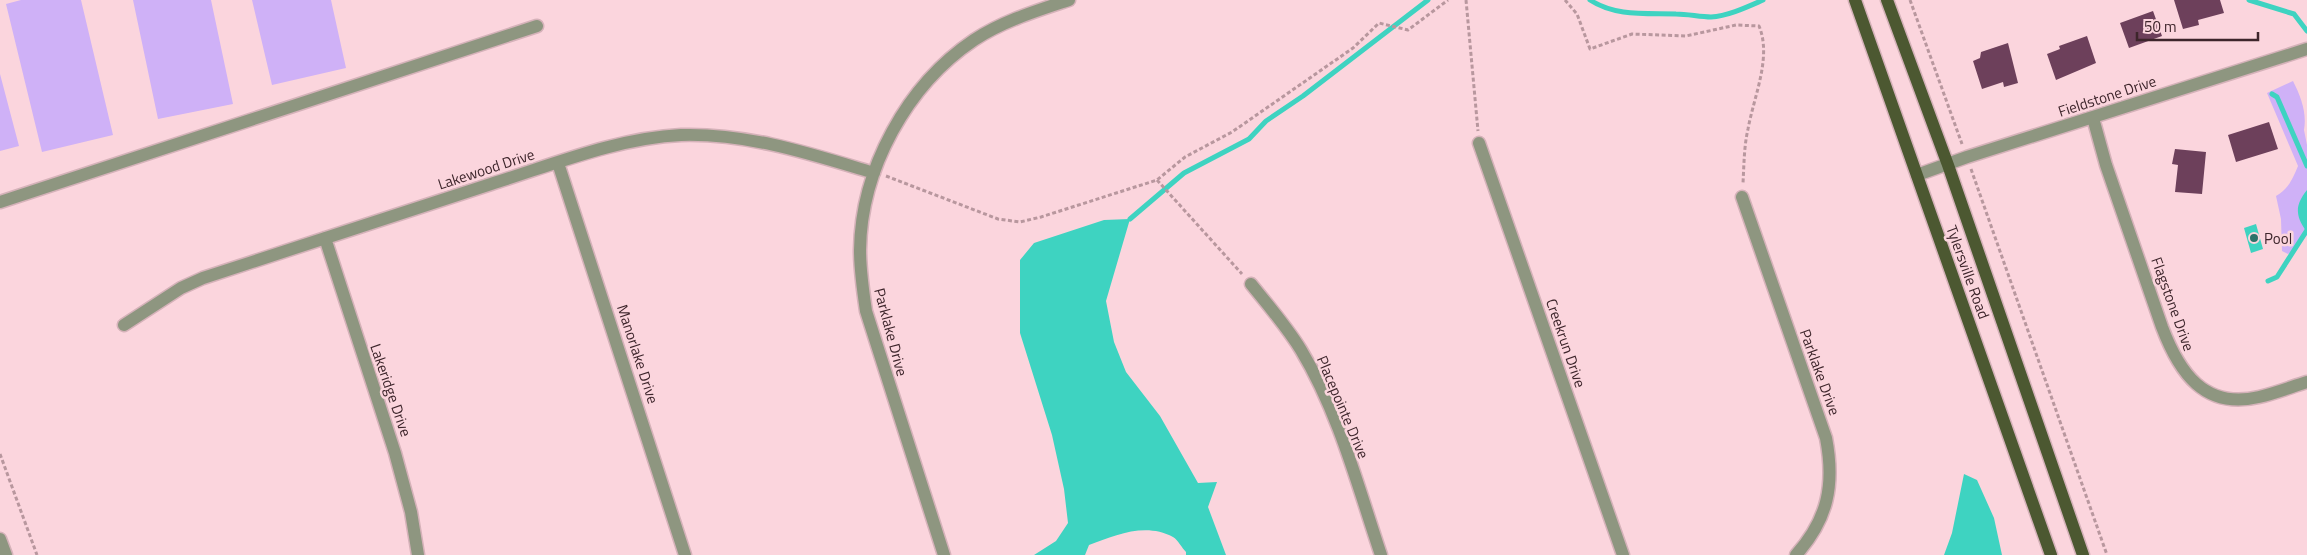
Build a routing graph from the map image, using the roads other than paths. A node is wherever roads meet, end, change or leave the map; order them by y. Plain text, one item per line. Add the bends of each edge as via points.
1 (1069, 0) edge
2 (1855, 0) edge
3 (1887, 0) edge
4 (537, 26) dead end
5 (2307, 49) edge
6 (2093, 118) junction
7 (1479, 142) road end
8 (558, 163) junction
9 (1948, 165) junction
10 (874, 173) junction
11 (1917, 175) junction
12 (1742, 197) road end
13 (0, 202) edge
14 (325, 238) junction
15 (1251, 284) road end
16 (124, 324) dead end
17 (2307, 382) edge
18 (0, 539) edge
19 (6, 555) edge
20 (418, 555) edge
21 (685, 555) edge
22 (944, 555) edge
23 (1381, 555) edge
24 (1623, 555) edge
25 (1796, 555) edge
26 (2052, 555) edge
27 (2083, 555) edge

1 - 10 street, Parklake Drive via 1017,18 984,34 954,55 904,110
2 - 11 main road, Tylersville Road
3 - 9 main road, Tylersville Road
4 - 13 street
5 - 6 street, Fieldstone Drive
6 - 9 street, Fieldstone Drive
6 - 17 street, Flagstone Drive via 2162,327 2183,371 2211,394 2235,399 2259,397
7 - 24 street, Creekrun Drive
8 - 10 street, Lakewood Drive via 633,142 681,135 718,136 754,140
8 - 14 street, Lakewood Drive
8 - 21 street, Manorlake Drive
9 - 11 street, Fieldstone Drive
9 - 27 main road, Tylersville Road
10 - 22 street, Parklake Drive via 864,213 860,250 866,311
11 - 26 main road, Tylersville Road
12 - 25 street, Parklake Drive via 1826,438 1831,463 1827,500 1818,524
14 - 16 street, Lakewood Drive via 203,278
14 - 20 street, Lakeridge Drive via 394,453 411,512
15 - 23 street, Placepointe Drive via 1296,341 1320,384
18 - 19 street

